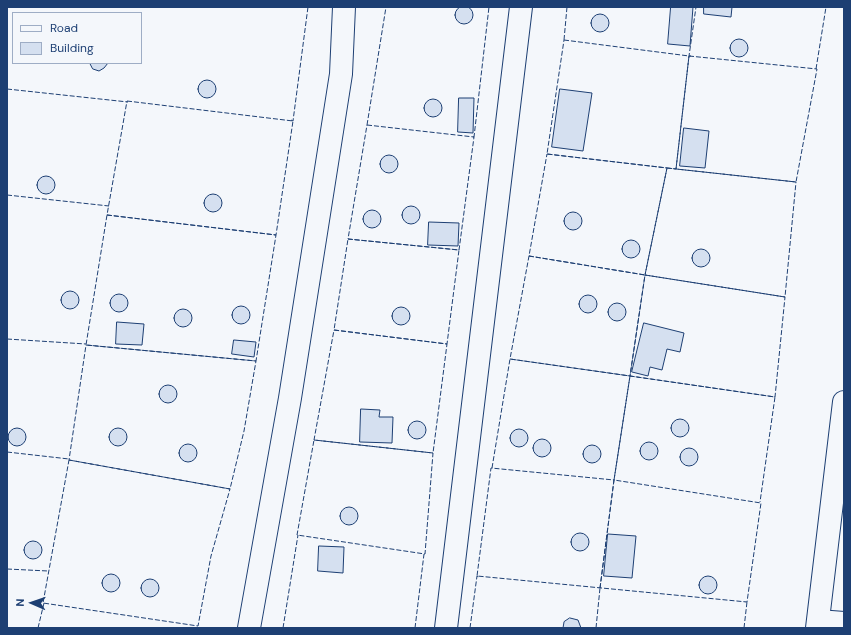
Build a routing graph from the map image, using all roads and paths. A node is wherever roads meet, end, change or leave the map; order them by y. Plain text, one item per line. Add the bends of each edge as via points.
1 (344, 7) edge
2 (521, 7) edge
3 (844, 402) edge
4 (844, 623) edge
5 (818, 624) edge
6 (249, 628) edge
7 (446, 628) edge

1 - 6 street via 341,74 290,398
2 - 7 street
3 - 5 street
4 - 5 street

